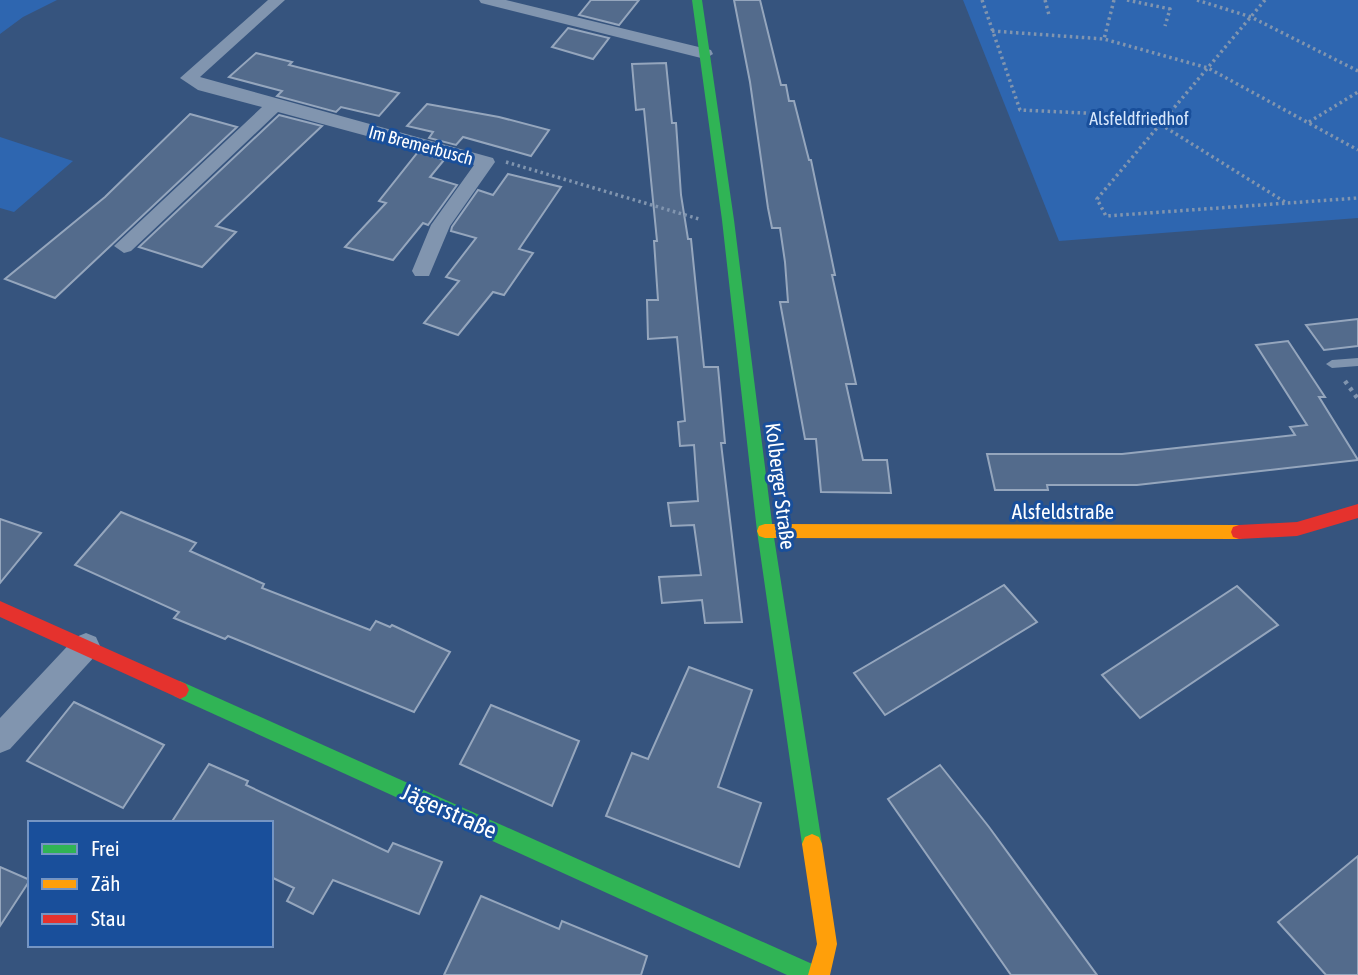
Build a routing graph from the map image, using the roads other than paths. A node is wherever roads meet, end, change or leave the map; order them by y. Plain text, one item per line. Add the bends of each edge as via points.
1 (277, 0) edge
2 (487, 0) edge
3 (697, 0) edge
4 (705, 54) junction
5 (274, 106) junction
6 (124, 246) dead end
7 (422, 271) dead end
8 (1358, 362) edge
9 (1332, 364) dead end
10 (1358, 511) edge
11 (765, 531) junction
12 (0, 609) edge
13 (86, 646) junction
14 (0, 738) edge
15 (811, 975) edge
16 (819, 975) edge

1 - 5 street, Im Bremerbusch via 189,78
2 - 4 street
3 - 4 street, Kolberger Straße
4 - 11 street, Kolberger Straße
5 - 6 street
5 - 7 street, Im Bremerbusch via 486,162 441,225
8 - 9 lane
10 - 11 street, Alsfeldstraße via 1297,529 1266,532
11 - 16 street, Kolberger Straße via 827,944
12 - 13 street, Jägerstraße
13 - 14 street
13 - 15 street, Jägerstraße

